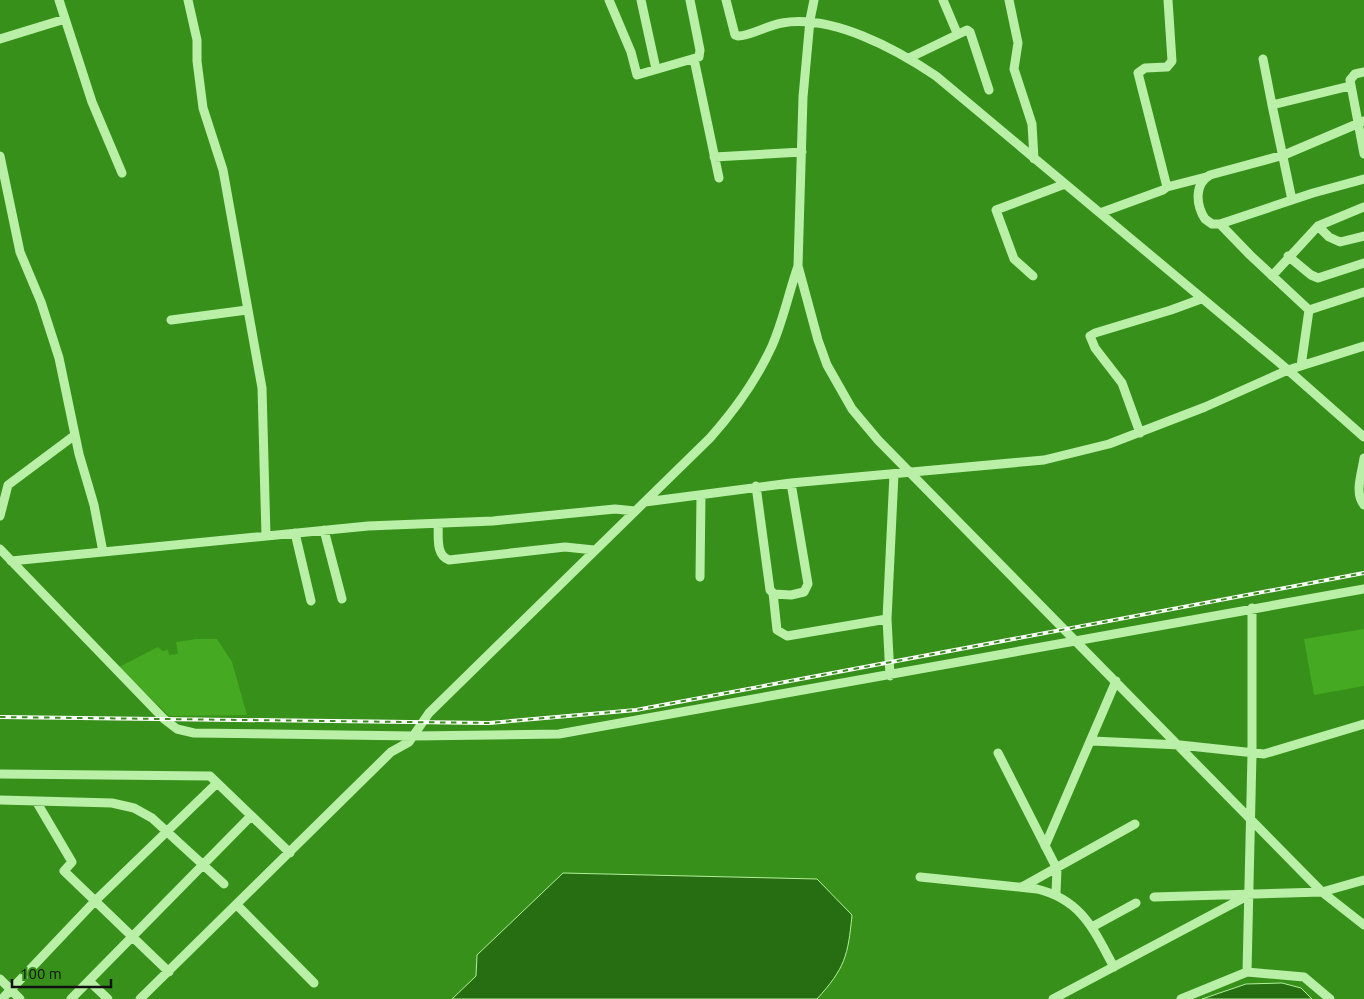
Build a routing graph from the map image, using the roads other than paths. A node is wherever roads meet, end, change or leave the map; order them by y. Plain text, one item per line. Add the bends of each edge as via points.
1 (59, 0) edge
2 (188, 0) edge
3 (609, 0) edge
4 (641, 0) edge
5 (690, 0) edge
6 (726, 0) edge
7 (814, 0) edge
8 (943, 0) edge
9 (1008, 0) edge
10 (1168, 0) edge
11 (65, 19) junction
12 (810, 20) junction
13 (957, 34) junction
14 (0, 39) edge
15 (908, 58) junction
16 (694, 59) junction
17 (1263, 59) dead end
18 (656, 69) junction
19 (1364, 72) edge
20 (1350, 86) junction
21 (989, 90) dead end
22 (1272, 105) junction
23 (1361, 123) edge
24 (802, 152) junction
25 (1364, 154) edge
26 (1284, 155) junction
27 (0, 156) edge
28 (714, 157) junction
29 (1034, 159) junction
30 (122, 173) dead end
31 (1210, 175) junction
32 (719, 178) dead end
33 (1364, 179) edge
34 (1065, 184) junction
35 (1167, 187) junction
36 (1292, 200) junction
37 (1364, 207) edge
38 (1100, 212) junction
39 (1220, 224) junction
40 (1318, 226) junction
41 (1364, 236) edge
42 (1288, 256) junction
43 (1364, 263) edge
44 (798, 266) junction
45 (1033, 276) dead end
46 (1272, 276) junction
47 (1364, 292) edge
48 (1201, 299) junction
49 (247, 310) junction
50 (1309, 310) junction
51 (171, 320) dead end
52 (1364, 346) edge
53 (1301, 366) junction
54 (1288, 370) junction
55 (1140, 433) junction
56 (75, 435) junction
57 (1364, 437) edge
58 (1364, 458) edge
59 (910, 473) junction
60 (894, 474) junction
61 (791, 483) junction
62 (756, 486) junction
63 (701, 495) junction
64 (645, 502) junction
65 (1364, 506) edge
66 (635, 511) junction
67 (0, 516) edge
68 (438, 524) junction
69 (324, 530) junction
70 (295, 533) junction
71 (266, 536) junction
72 (0, 550) edge
73 (594, 550) junction
74 (103, 552) junction
75 (11, 561) junction
76 (700, 577) dead end
77 (1364, 588) edge
78 (772, 593) junction
79 (342, 599) dead end
80 (311, 601) dead end
81 (1252, 608) junction
82 (887, 619) junction
83 (1076, 642) junction
84 (890, 676) junction
85 (1116, 682) junction
86 (1364, 724) edge
87 (414, 736) junction
88 (1092, 741) junction
89 (1180, 745) junction
90 (998, 752) dead end
91 (1252, 754) junction
92 (0, 774) edge
93 (217, 783) junction
94 (0, 800) edge
95 (36, 801) junction
96 (251, 816) junction
97 (1250, 818) junction
98 (1136, 824) dead end
99 (166, 831) junction
100 (1045, 846) junction
101 (290, 854) junction
102 (202, 864) junction
103 (1057, 869) junction
104 (920, 877) dead end
105 (1364, 880) edge
106 (224, 884) dead end
107 (1022, 888) junction
108 (1322, 892) junction
109 (1056, 894) junction
110 (1249, 895) junction
111 (1154, 897) dead end
112 (95, 901) junction
113 (1136, 903) dead end
114 (237, 905) junction
115 (1364, 925) edge
116 (1092, 927) junction
117 (131, 937) junction
118 (1114, 967) junction
119 (169, 972) junction
120 (1247, 972) junction
121 (0, 979) edge
122 (89, 981) junction
123 (314, 983) dead end
124 (11, 990) junction
125 (2, 999) edge
126 (20, 999) edge
127 (71, 999) edge
128 (108, 999) edge
129 (140, 999) edge
130 (1053, 999) edge
131 (1181, 999) edge
132 (1330, 999) edge

1 - 11 street
2 - 49 street via 197,40 203,108 223,170
3 - 18 street via 631,52 636,74
4 - 18 street
5 - 16 street via 700,50
6 - 12 street via 735,35 738,36 782,23
7 - 12 street
8 - 13 street
9 - 29 street via 1018,43 1014,69 1032,124
10 - 35 street via 1172,61 1167,66 1145,68 1138,73
11 - 14 street
11 - 30 street via 92,102
12 - 15 street via 878,42
12 - 24 street
13 - 15 street
13 - 21 street via 965,30 970,32
15 - 29 street via 936,76
16 - 18 street
16 - 28 street
17 - 22 street
19 - 20 street via 1352,76
20 - 22 street
20 - 23 street
22 - 26 street
23 - 25 street
23 - 26 street
24 - 28 street
24 - 44 street
26 - 31 street
26 - 36 street
27 - 56 street via 20,252 60,358
28 - 32 street
29 - 34 street
31 - 35 street
31 - 39 street via 1199,188 1201,209 1205,219 1212,224
33 - 36 street
34 - 38 street
34 - 45 street via 996,210 1014,259
35 - 38 street
36 - 39 street
37 - 40 street
38 - 48 street
39 - 46 street
40 - 41 street via 1340,242
40 - 42 street
42 - 43 street via 1318,278
42 - 46 street
44 - 59 street via 818,340 838,386 852,409
44 - 64 street via 773,344 736,409
46 - 50 street
47 - 50 street
48 - 54 street
48 - 55 street via 1094,332 1090,336 1095,348 1122,383
49 - 51 street
49 - 71 street via 262,388
50 - 53 street
52 - 53 street
53 - 54 street
54 - 55 street
54 - 57 street
55 - 59 street via 1044,460
56 - 67 street via 8,485
56 - 74 street via 96,511
58 - 65 street via 1359,493
59 - 60 street
59 - 83 street
60 - 61 street
60 - 82 street
61 - 62 street
61 - 78 street via 808,587 804,592 791,595
62 - 63 street
62 - 78 street
63 - 64 street
63 - 76 street
64 - 66 street
66 - 68 street via 615,508
66 - 73 street
68 - 69 street
68 - 73 street via 440,551 449,560 564,547
69 - 70 street
69 - 79 street
70 - 71 street
70 - 80 street
71 - 74 street
72 - 75 street
73 - 87 street via 430,713
74 - 75 street
75 - 87 street via 141,697 177,729 194,733
77 - 81 street
78 - 82 street via 777,630 787,636
81 - 83 street
81 - 91 street
82 - 84 street
83 - 84 street
83 - 85 street
84 - 87 street via 559,734
85 - 88 street
85 - 89 street
86 - 91 street via 1264,754
87 - 101 street via 391,752
88 - 89 street
88 - 100 street
89 - 91 street
89 - 97 street
90 - 100 street
91 - 97 street
92 - 93 street via 210,776
93 - 96 street
93 - 99 street
94 - 95 street
95 - 99 street via 121,804 144,813
95 - 112 street via 72,862 64,871
96 - 101 street
96 - 102 street
97 - 108 street
97 - 110 street
98 - 103 street
99 - 102 street
99 - 112 street
100 - 103 street
101 - 114 street
102 - 106 street
102 - 117 street
103 - 107 street
103 - 109 street
104 - 107 street
105 - 108 street
107 - 109 street
108 - 110 street
108 - 115 street
109 - 116 street via 1072,904
110 - 111 street
110 - 118 street
110 - 120 street
112 - 117 street
112 - 124 street
113 - 116 street
114 - 119 street
114 - 123 street
116 - 118 street
117 - 119 street
117 - 122 street
118 - 130 street
119 - 129 street
120 - 131 street
120 - 132 street via 1304,977
121 - 124 street
122 - 127 street
122 - 128 street
124 - 125 street
124 - 126 street

